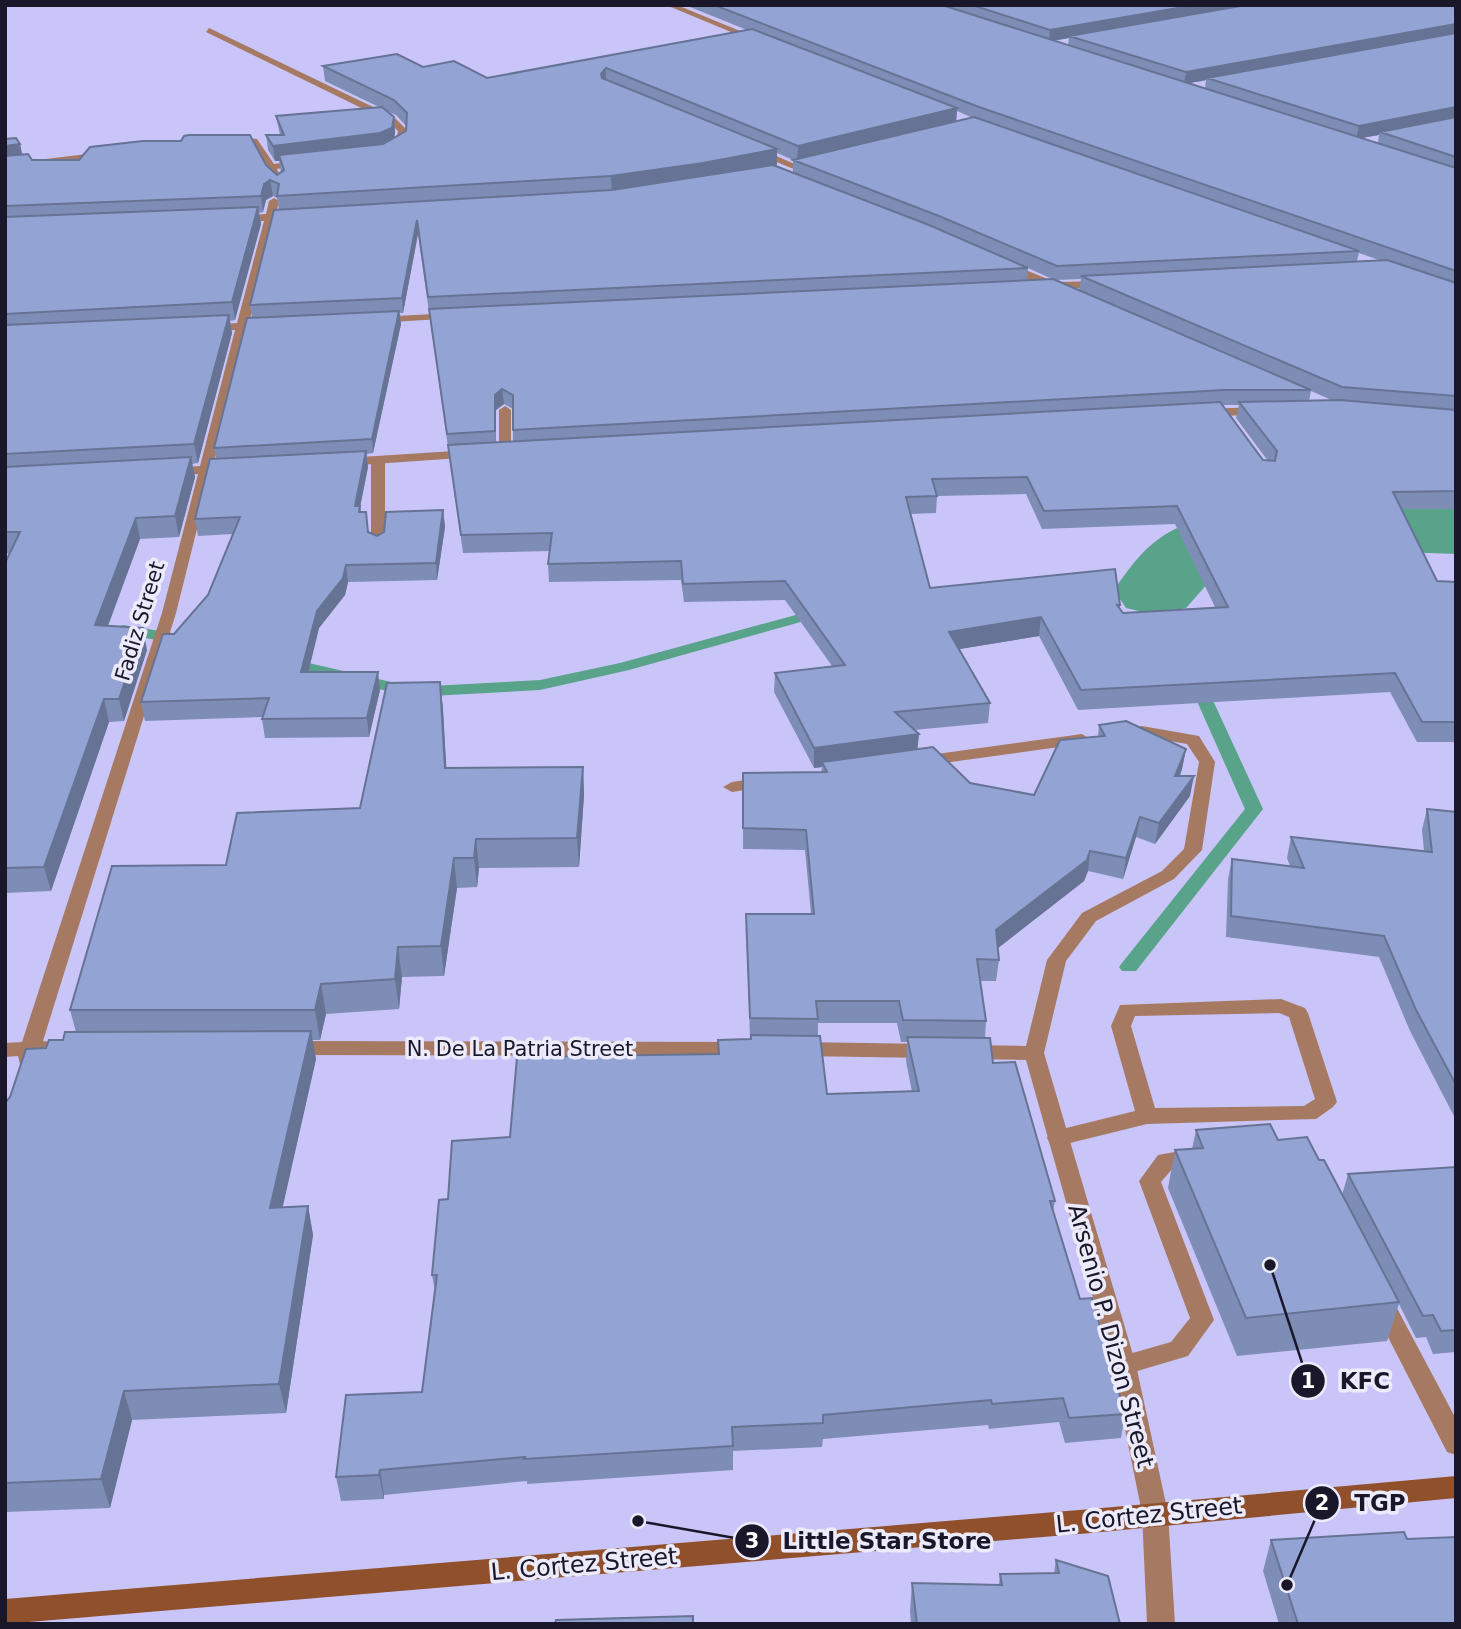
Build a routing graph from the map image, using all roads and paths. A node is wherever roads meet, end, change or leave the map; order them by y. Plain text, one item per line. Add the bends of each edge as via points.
1 (670, 5) edge
2 (209, 30) dead end
3 (769, 44) edge
4 (215, 141) edge
5 (748, 146) edge
6 (110, 154) edge
7 (384, 154) edge
8 (309, 163) edge
9 (812, 164) edge
10 (5, 167) edge
11 (271, 167) junction
12 (799, 168) junction
13 (777, 173) edge
14 (279, 185) edge
15 (274, 201) edge
16 (308, 216) edge
17 (268, 218) junction
18 (226, 220) edge
19 (993, 260) edge
20 (1122, 283) edge
21 (1054, 286) junction
22 (1026, 288) edge
23 (1079, 297) edge
24 (462, 316) edge
25 (366, 320) edge
26 (283, 324) edge
27 (242, 327) junction
28 (200, 328) edge
29 (505, 410) edge
30 (1273, 411) edge
31 (1184, 414) edge
32 (378, 460) junction
33 (324, 463) edge
34 (245, 468) edge
35 (205, 470) junction
36 (152, 473) edge
37 (378, 547) edge
38 (909, 763) edge
39 (786, 780) edge
40 (732, 787) dead end
41 (31, 1048) junction
42 (72, 1048) edge
43 (265, 1048) edge
44 (5, 1050) edge
45 (1034, 1053) junction
46 (22, 1073) edge
47 (1147, 1116) junction
48 (1058, 1138) junction
49 (1215, 1153) edge
50 (1374, 1287) edge
51 (1124, 1365) junction
52 (1456, 1444) edge
53 (1456, 1487) edge
54 (1155, 1513) junction
55 (5, 1612) edge
56 (1161, 1624) edge

1 - 3 street
2 - 7 street via 391,119 403,130 400,146
4 - 11 street via 254,141
5 - 12 street
6 - 10 street
8 - 11 street
9 - 12 street
11 - 14 street
12 - 13 street
15 - 17 street, Fadiz Street
16 - 17 street
17 - 18 street
17 - 27 street, Fadiz Street
19 - 21 street
20 - 21 street
21 - 22 street
21 - 23 street
24 - 25 street
26 - 27 street
27 - 28 street
27 - 35 street, Fadiz Street
29 - 32 street via 499,453
30 - 31 street via 1226,417
32 - 33 street
32 - 37 street
34 - 35 street
35 - 36 street
35 - 41 street, Fadiz Street via 169,613
38 - 45 street via 1142,731 1193,740 1207,762 1193,850 1168,875 1089,917 1057,960
39 - 40 street
41 - 42 street
41 - 44 street
41 - 46 street, Fadiz Street
43 - 45 street, N. De La Patria Street
45 - 48 street, Arsenio P. Dizon Street
47 - 47 street via 1308,1114 1326,1102 1298,1013 1281,1006 1127,1010 1121,1026
47 - 48 street
48 - 51 street, Arsenio P. Dizon Street
49 - 51 street via 1166,1161 1150,1181 1202,1320 1179,1349
50 - 52 street
51 - 54 street, Arsenio P. Dizon Street
53 - 54 street, L. Cortez Street
54 - 55 street, L. Cortez Street
54 - 56 street, Arsenio P. Dizon Street

